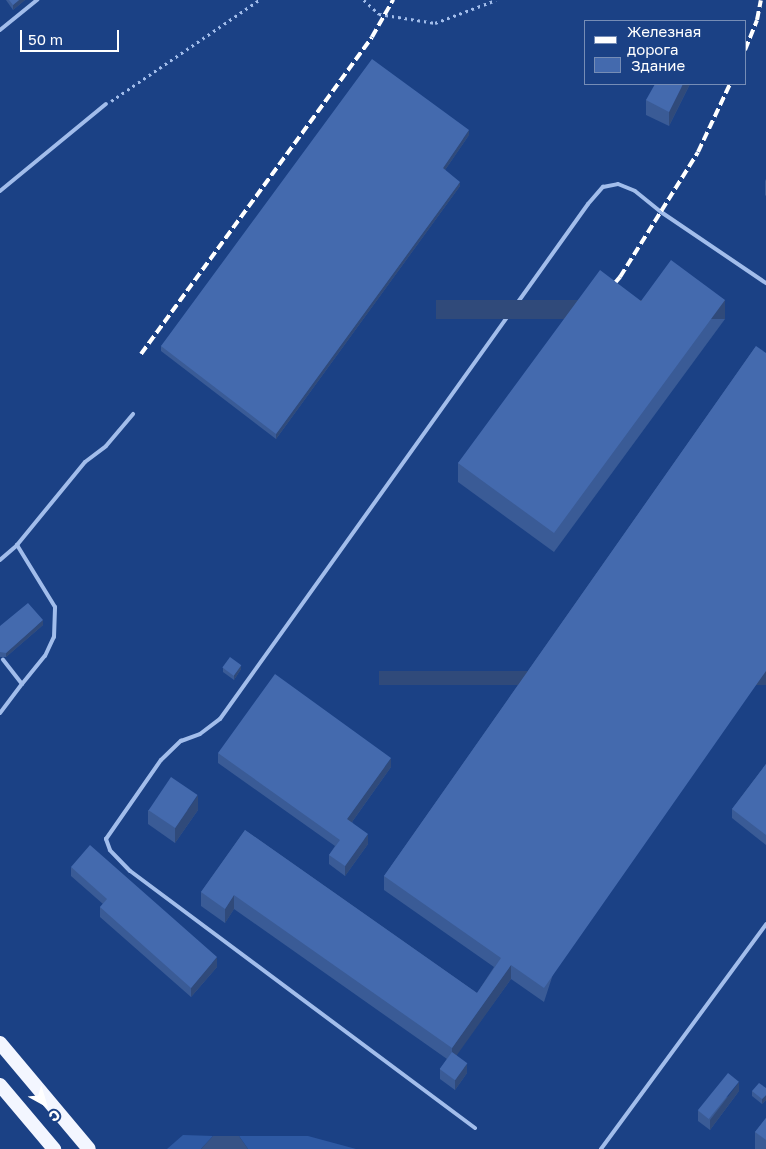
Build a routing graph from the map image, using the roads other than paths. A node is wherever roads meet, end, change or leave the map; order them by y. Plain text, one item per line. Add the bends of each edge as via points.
1 (37, 0) edge
2 (0, 30) edge
3 (106, 104) road end
4 (0, 191) edge
5 (766, 283) edge
6 (133, 414) dead end
7 (17, 546) junction
8 (0, 560) edge
9 (3, 660) dead end
10 (22, 684) junction
11 (0, 713) edge
12 (766, 924) edge
13 (0, 1043) edge
14 (0, 1085) edge
15 (475, 1128) dead end
16 (54, 1149) edge
17 (89, 1149) edge
18 (600, 1149) edge

1 - 2 lane
3 - 4 lane
5 - 15 lane via 634,190 618,184 603,187 220,719 200,734 181,741 161,760 106,839 110,850 130,872
6 - 7 lane via 106,446 86,462
7 - 8 lane
7 - 10 lane via 55,607 54,637 45,656
9 - 10 lane
10 - 11 lane
12 - 18 lane
13 - 17 highway
14 - 16 highway

